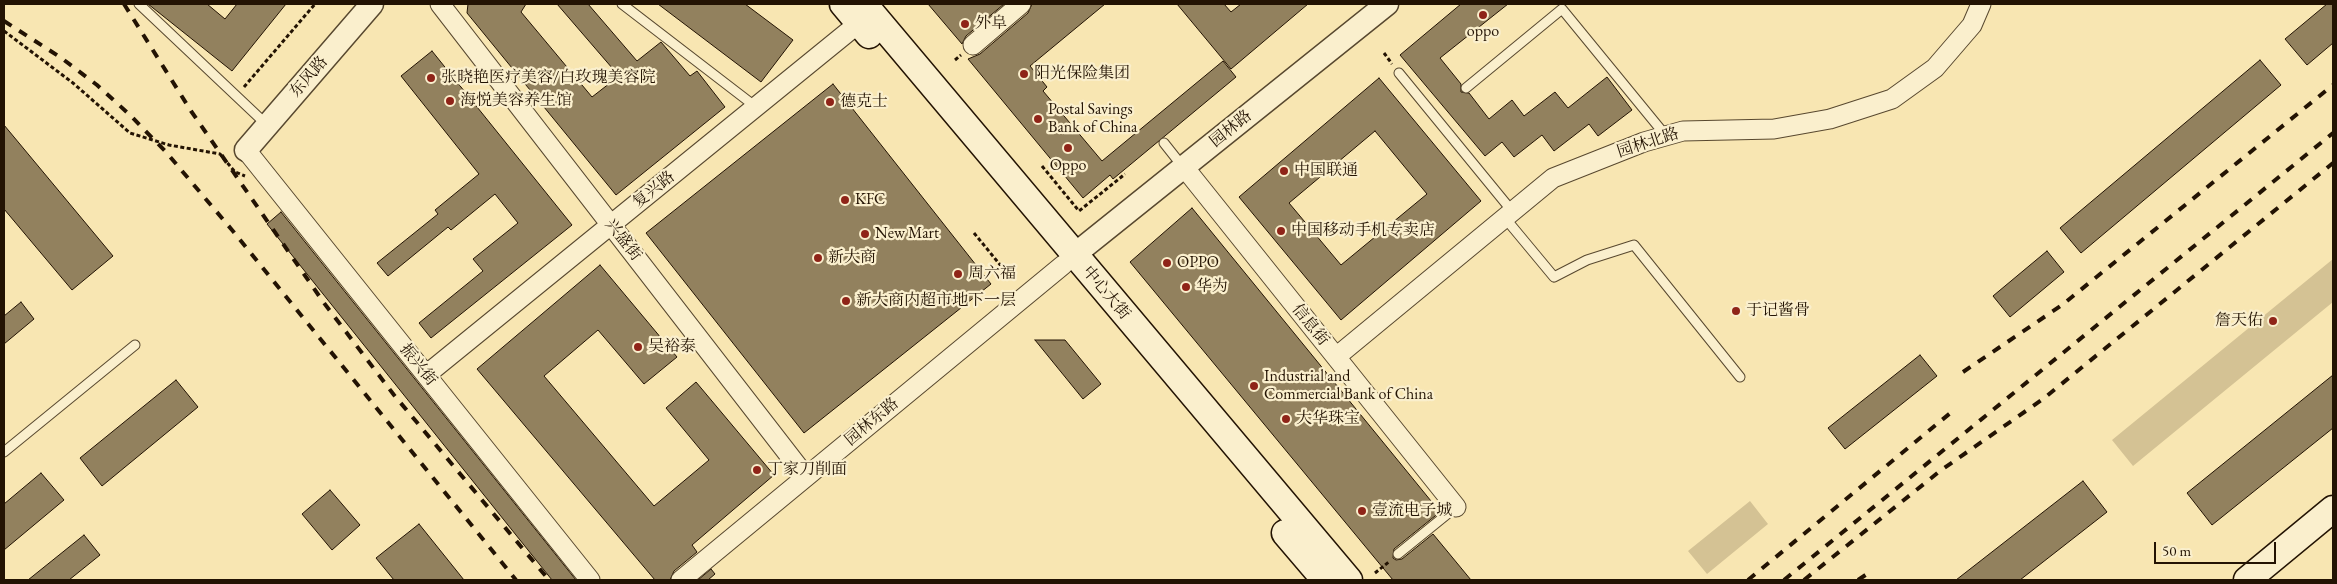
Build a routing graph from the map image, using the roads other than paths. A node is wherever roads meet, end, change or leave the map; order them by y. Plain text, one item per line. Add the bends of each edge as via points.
1 (139, 4) edge
2 (372, 4) edge
3 (440, 4) edge
4 (622, 4) edge
5 (1021, 4) edge
6 (1387, 4) edge
7 (1981, 4) edge
8 (855, 10) edge
9 (973, 45) dead end
10 (1399, 73) dead end
11 (1466, 88) dead end
12 (756, 107) junction
13 (268, 125) junction
14 (1666, 136) junction
15 (1164, 142) dead end
16 (246, 150) joint
17 (1184, 167) junction
18 (1509, 214) junction
19 (611, 225) junction
20 (1068, 260) junction
21 (135, 345) dead end
22 (1336, 357) junction
23 (426, 375) junction
24 (1740, 377) dead end
25 (4, 452) edge
26 (806, 477) junction
27 (1456, 507) joint
28 (2333, 509) edge
29 (1398, 554) road end
30 (590, 580) edge
31 (681, 580) edge
32 (1325, 580) edge
33 (1349, 580) edge
34 (2247, 580) edge

1 - 13 lane
2 - 13 street, 东风路
3 - 19 street, 兴盛街
4 - 12 lane
5 - 9 street
6 - 17 street, 园林路
7 - 14 street, 园林北路 via 1972,25 1935,68 1892,99 1830,119 1774,130 1683,131
8 - 12 street, 复兴路
8 - 20 main road, 中心大街
8 - 20 main road, 中心大街 via 919,91
10 - 18 lane
11 - 14 lane via 1562,10
12 - 19 street, 复兴路
13 - 16 street, 东风路
14 - 18 street, 园林北路 via 1553,178
15 - 17 lane
16 - 23 street, 振兴街
17 - 20 street, 园林路
17 - 22 street, 信息街
18 - 22 street, 园林北路
18 - 24 lane via 1554,277 1587,260 1634,245
19 - 23 street, 复兴路
19 - 26 street, 兴盛街
20 - 26 street, 园林东路
20 - 32 main road, 中心大街
20 - 33 main road, 中心大街
21 - 25 lane
22 - 27 street, 信息街
23 - 30 street, 振兴街
26 - 31 street, 园林东路
27 - 29 lane
28 - 34 main road

